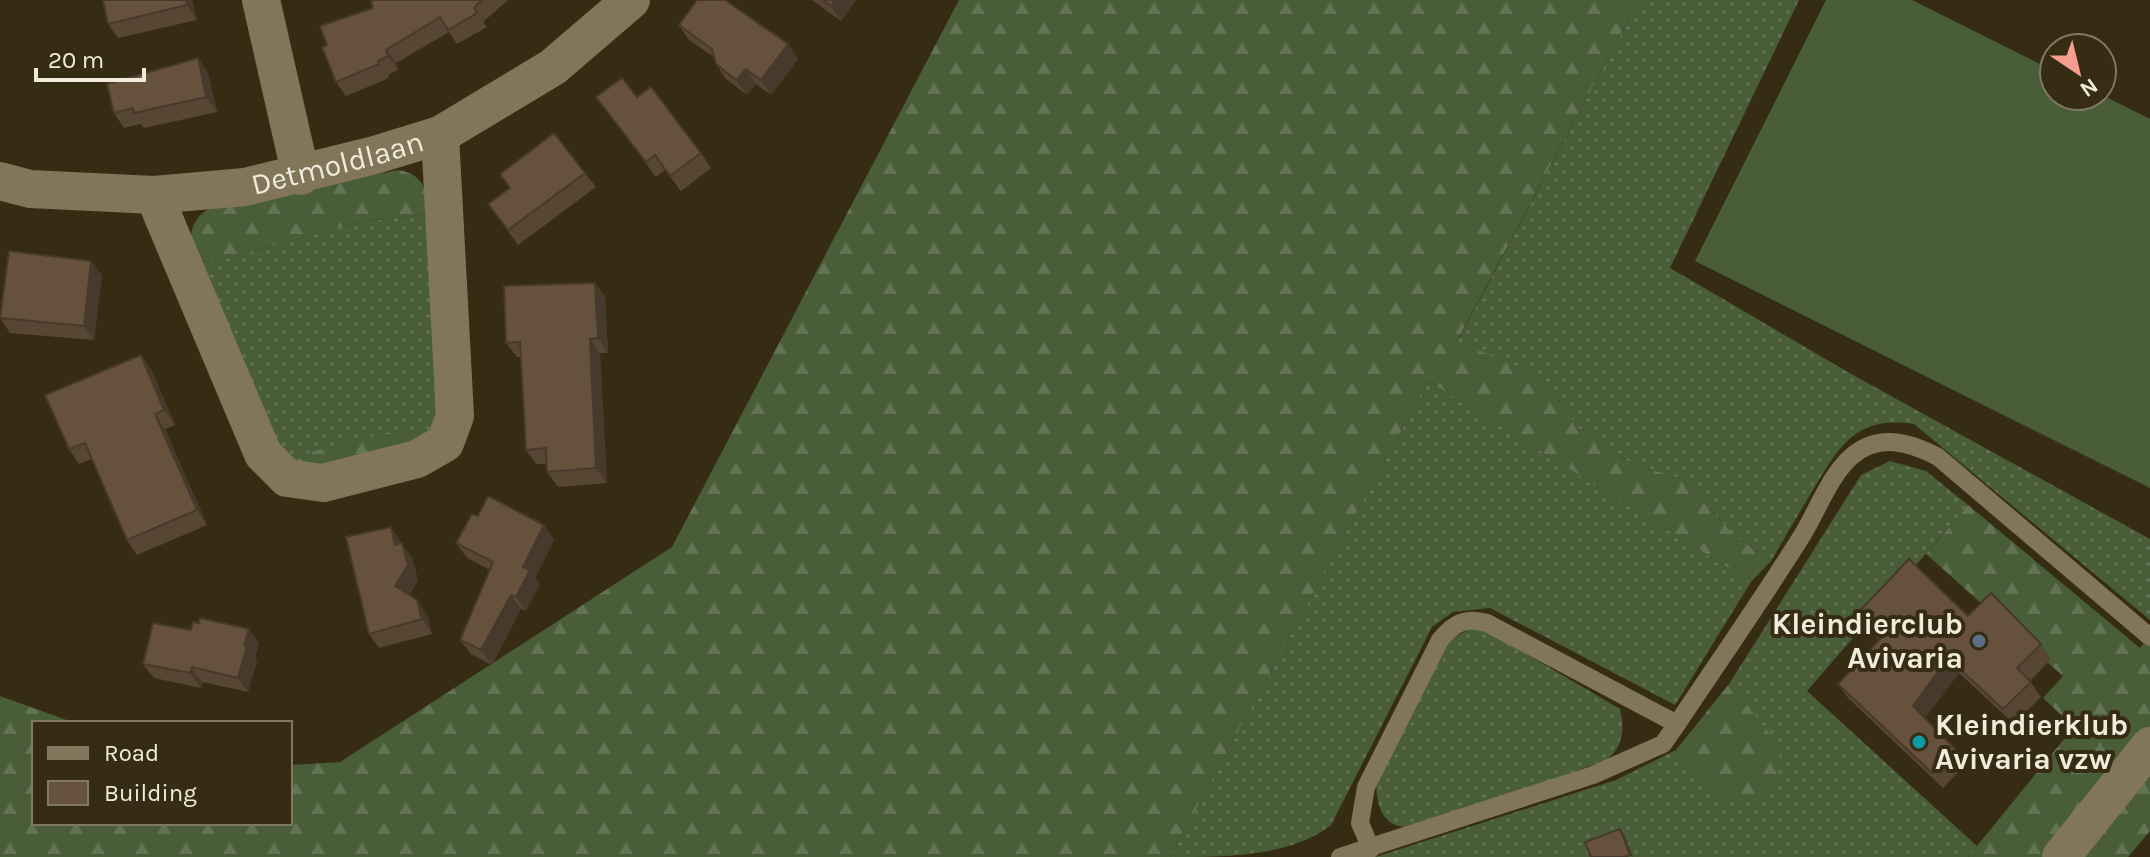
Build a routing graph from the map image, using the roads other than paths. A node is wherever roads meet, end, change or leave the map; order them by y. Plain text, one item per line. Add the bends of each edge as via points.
1 (261, 0) edge
2 (631, 0) edge
3 (440, 135) junction
4 (301, 176) junction
5 (0, 181) edge
6 (154, 195) junction
7 (2150, 637) edge
8 (1677, 724) junction
9 (2150, 746) edge
10 (1371, 849) junction
11 (1340, 857) edge
12 (2061, 857) edge

1 - 4 street
2 - 3 street, Detmoldlaan via 553,67
3 - 4 street, Detmoldlaan
3 - 6 street via 455,416 445,443 417,459 323,483 287,478 263,454
4 - 6 street, Detmoldlaan
5 - 6 street, Detmoldlaan via 30,189
7 - 8 lane via 1938,457 1900,442 1883,442 1853,455 1842,468
8 - 10 lane via 1663,744 1630,761
8 - 10 lane via 1487,623 1461,621 1440,640 1366,787 1360,823
9 - 12 street
10 - 11 lane

